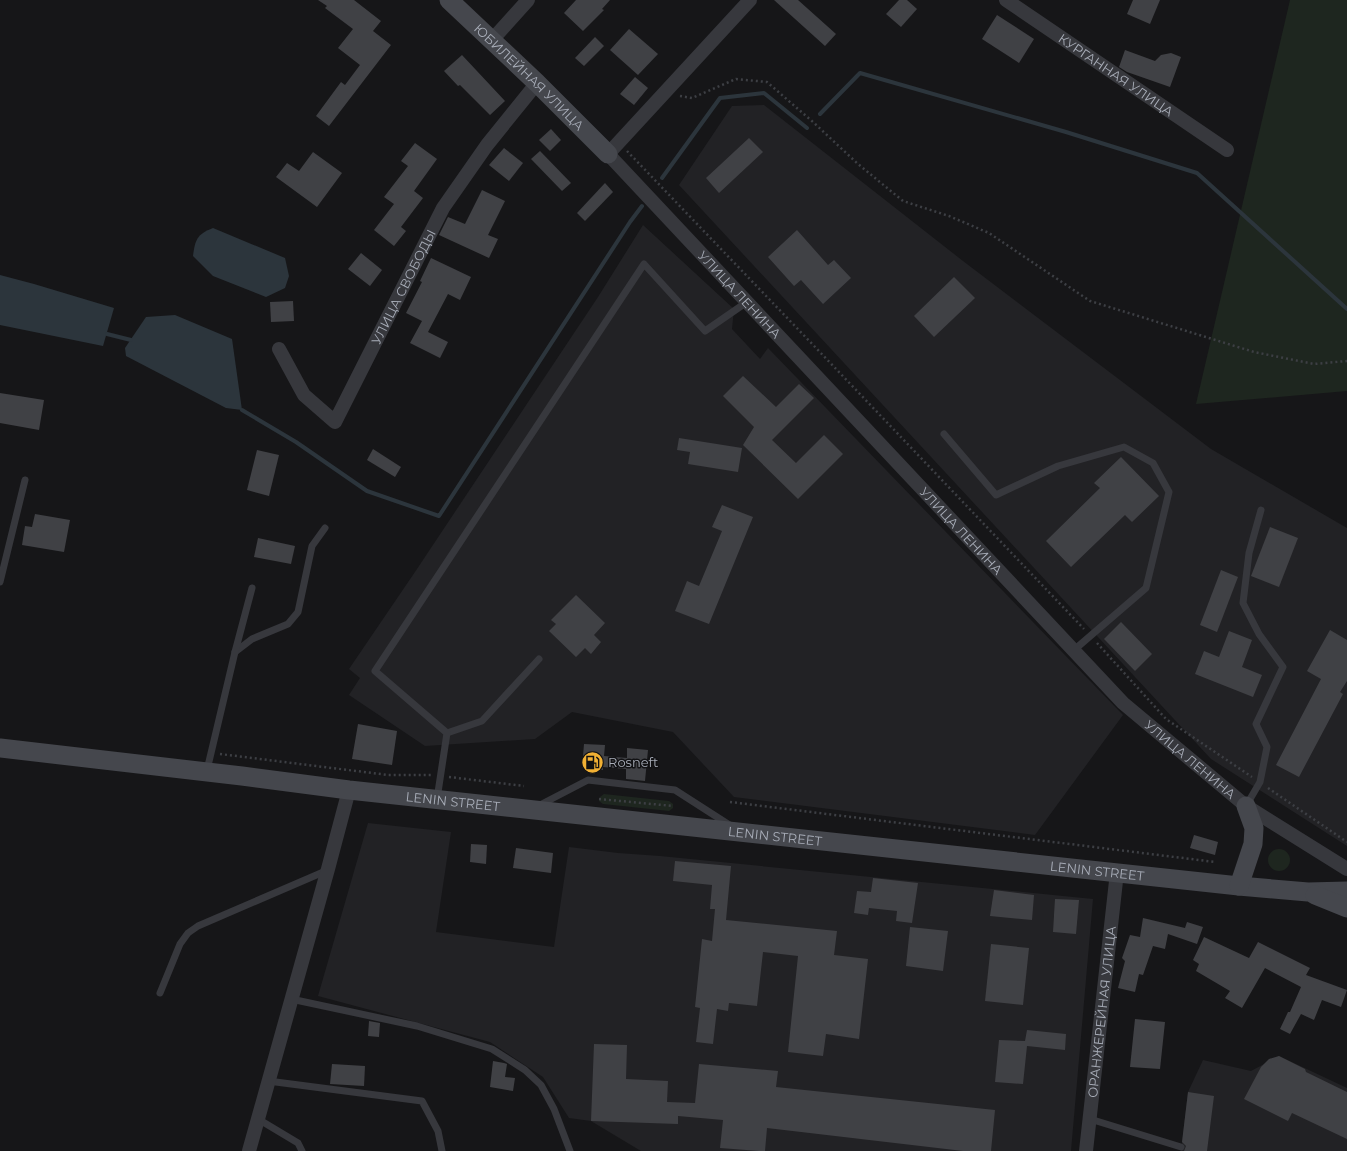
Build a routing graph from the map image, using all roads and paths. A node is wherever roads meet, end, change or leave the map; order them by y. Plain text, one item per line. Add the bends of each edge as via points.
1 (448, 0) edge
2 (528, 0) edge
3 (750, 0) edge
4 (1006, 0) edge
5 (492, 40) junction
6 (537, 83) junction
7 (664, 94) junction
8 (613, 149) junction
9 (1227, 150) dead end
10 (747, 302) junction
11 (279, 349) dead end
12 (1347, 361) edge
13 (944, 434) dead end
14 (25, 480) dead end
15 (1261, 510) dead end
16 (326, 528) dead end
17 (0, 582) edge
18 (252, 588) dead end
19 (1090, 636) junction
20 (1074, 650) junction
21 (235, 652) junction
22 (539, 659) dead end
23 (447, 733) junction
24 (0, 748) edge
25 (211, 752) junction
26 (206, 773) junction
27 (441, 776) junction
28 (1260, 782) junction
29 (524, 786) dead end
30 (349, 790) junction
31 (599, 799) dead end
32 (437, 800) junction
33 (730, 802) dead end
34 (673, 806) dead end
35 (1246, 806) junction
36 (530, 810) junction
37 (741, 832) junction
38 (1347, 842) edge
39 (1215, 862) dead end
40 (1347, 869) edge
41 (328, 870) junction
42 (1117, 872) junction
43 (1239, 886) junction
44 (1347, 891) edge
45 (1308, 892) junction
46 (1347, 908) edge
47 (160, 993) dead end
48 (292, 999) junction
49 (268, 1081) junction
50 (258, 1119) junction
51 (1090, 1119) junction
52 (1181, 1147) dead end
53 (248, 1151) edge
54 (302, 1151) edge
55 (442, 1151) edge
56 (570, 1151) edge
57 (1086, 1151) edge

1 - 5 main road, ЮБИЛЕЙНАЯ УЛИЦА
2 - 5 street
3 - 7 street
4 - 9 street, КУРГАННАЯ УЛИЦА
5 - 6 main road, ЮБИЛЕЙНАЯ УЛИЦА
6 - 8 main road, ЮБИЛЕЙНАЯ УЛИЦА
6 - 11 street, УЛИЦА СВОБОДЫ via 487,145 443,208 335,422 304,395
7 - 8 street
7 - 12 path via 692,98 736,79 767,82 903,201 949,216 989,234 1090,301 1254,352 1314,364
8 - 10 street, УЛИЦА ЛЕНИНА
8 - 19 path via 817,349
10 - 20 street, УЛИЦА ЛЕНИНА
10 - 23 lane via 705,331 644,264 375,671
13 - 19 lane via 996,495 1058,466 1124,447 1153,463 1169,492 1146,588
14 - 17 lane
15 - 28 lane via 1250,553 1243,603 1259,634 1283,666 1256,724 1267,747
16 - 21 lane via 312,546 298,612 288,624 252,639
18 - 21 lane
19 - 20 lane
19 - 28 path via 1166,719
20 - 35 street, УЛИЦА ЛЕНИНА via 1124,703
21 - 25 lane
22 - 23 lane via 482,721
23 - 27 lane
24 - 26 main road, LENIN STREET
25 - 26 lane
25 - 27 path via 388,775
26 - 30 main road, LENIN STREET
27 - 29 path
27 - 32 lane
28 - 35 lane
28 - 38 path
30 - 32 main road, LENIN STREET
30 - 41 street
31 - 34 path
32 - 36 main road, LENIN STREET
33 - 39 path
35 - 40 street, УЛИЦА ЛЕНИНА
35 - 43 main road via 1254,828 1253,844
36 - 37 main road, LENIN STREET
36 - 37 lane via 588,780 675,790
37 - 42 main road, LENIN STREET
41 - 47 lane via 198,926 188,933 180,944
41 - 48 street
42 - 43 main road, LENIN STREET
42 - 51 street, ОРАНЖЕРЕЙНАЯ УЛИЦА
43 - 45 main road, LENIN STREET
44 - 45 main road, LENIN STREET
45 - 46 main road, LENIN STREET
48 - 49 street
48 - 56 lane via 417,1026 492,1049 525,1070 541,1085 554,1109
49 - 50 street
49 - 55 lane via 422,1101 438,1131
50 - 53 street
50 - 54 lane via 298,1143
51 - 52 lane
51 - 57 street, ОРАНЖЕРЕЙНАЯ УЛИЦА

